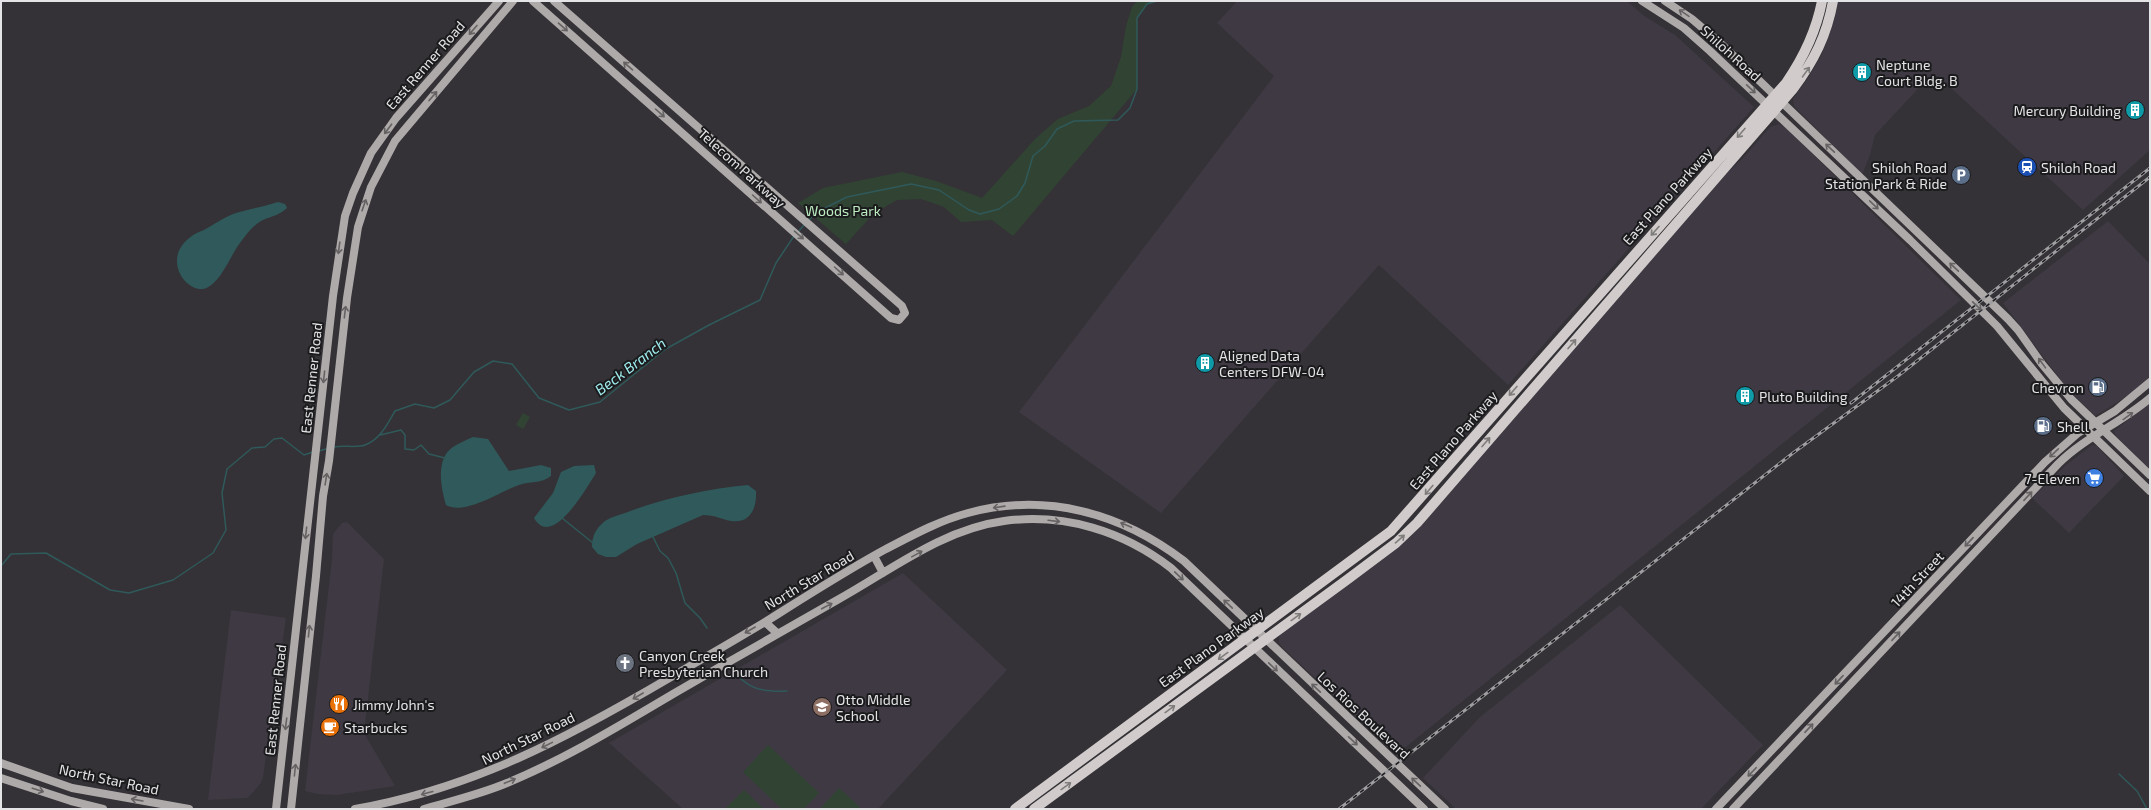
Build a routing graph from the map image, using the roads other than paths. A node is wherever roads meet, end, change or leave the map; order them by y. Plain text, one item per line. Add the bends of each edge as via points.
1 (499, 1) edge
2 (513, 1) edge
3 (533, 1) edge
4 (554, 1) edge
5 (1642, 1) edge
6 (1665, 1) edge
7 (1822, 1) edge
8 (1833, 1) edge
9 (1778, 99) junction
10 (1771, 107) junction
11 (1854, 171) junction
12 (1846, 179) junction
13 (1688, 194) junction
14 (1696, 202) junction
15 (1637, 251) junction
16 (1646, 258) junction
17 (2024, 338) junction
18 (2014, 345) junction
19 (1526, 376) junction
20 (2150, 382) edge
21 (1536, 384) junction
22 (2150, 398) edge
23 (2095, 423) junction
24 (2084, 429) junction
25 (2104, 431) junction
26 (2093, 437) junction
27 (1466, 447) junction
28 (1475, 455) junction
29 (2150, 475) edge
30 (2150, 491) edge
31 (310, 494) junction
32 (323, 496) junction
33 (1407, 515) junction
34 (1993, 517) junction
35 (1417, 523) junction
36 (2001, 524) junction
37 (1171, 551) junction
38 (874, 556) junction
39 (1163, 562) junction
40 (1341, 569) junction
41 (883, 573) junction
42 (1348, 579) junction
43 (765, 622) junction
44 (1256, 631) junction
45 (773, 635) junction
46 (1245, 639) junction
47 (1265, 640) junction
48 (1253, 648) junction
49 (292, 668) junction
50 (305, 670) junction
51 (1184, 685) junction
52 (1190, 694) junction
53 (1334, 705) junction
54 (1324, 715) junction
55 (1, 763) edge
56 (478, 777) junction
57 (1, 778) edge
58 (483, 791) junction
59 (391, 806) edge
60 (103, 809) edge
61 (189, 809) edge
62 (276, 809) edge
63 (291, 809) edge
64 (354, 809) edge
65 (424, 809) edge
66 (1015, 809) edge
67 (1034, 809) edge
68 (1424, 809) edge
69 (1445, 809) edge
70 (1716, 809) edge
71 (1734, 809) edge

1 -> 31 main road, East Renner Road via 396,118 371,153 353,193 340,241
32 -> 2 main road, East Renner Road via 353,252 371,187 395,141
3 -> 4 main road, Telecom Parkway via 891,318 899,320 903,317 905,313 902,306
5 -> 10 main road, Shiloh Road via 1684,28
9 -> 6 main road, Shiloh Road via 1710,33
7 - 9 main road, East Plano Parkway via 1818,24 1808,48
9 -> 8 main road, East Plano Parkway via 1808,70 1817,54 1829,23
9 - 10 main road, East Plano Parkway
11 -> 9 main road, Shiloh Road
10 - 12 main road, Shiloh Road
10 -> 13 main road, East Plano Parkway
10 - 14 main road, East Plano Parkway
11 - 12 main road
17 -> 11 main road, Shiloh Road via 1970,281
12 -> 18 main road, Shiloh Road via 1987,315
13 - 14 main road
13 -> 15 main road, East Plano Parkway
14 - 16 main road, East Plano Parkway
15 - 16 main road
15 - 19 main road, East Plano Parkway
21 -> 16 main road, East Plano Parkway
17 - 18 main road
23 -> 17 main road, Shiloh Road via 2060,386
18 - 24 main road, Shiloh Road via 2050,392
19 - 21 main road
19 -> 27 main road, East Plano Parkway
20 - 23 main road, 14th Street via 2127,402
28 -> 21 main road, East Plano Parkway
25 -> 22 main road, 14th Street
23 - 24 main road, 14th Street
23 - 25 main road, Shiloh Road
24 - 26 main road, Shiloh Road
24 -> 34 main road, 14th Street via 2056,451
25 - 26 main road, 14th Street
25 - 29 main road, Shiloh Road
26 - 30 main road, Shiloh Road
36 -> 26 main road, 14th Street via 2068,454
27 - 28 main road
27 -> 33 main road, East Plano Parkway
28 - 35 main road, East Plano Parkway
31 - 32 main road
31 -> 49 main road, East Renner Road
50 -> 32 main road, East Renner Road
33 - 35 main road
33 - 40 main road, East Plano Parkway via 1391,531
34 - 36 main road
34 -> 70 main road, 14th Street
42 -> 35 main road, East Plano Parkway via 1402,538
71 -> 36 main road, 14th Street
37 -> 38 main road, North Star Road via 1135,529 1092,513 1028,505 968,513 914,534
37 - 39 main road
44 -> 37 main road, North Star Road
38 - 41 main road
38 - 43 main road, North Star Road via 830,580
41 -> 39 main road, North Star Road via 961,532 1002,521 1024,520 1081,524 1102,530 1137,545
39 -> 46 main road, North Star Road
40 - 42 main road
40 - 44 main road, East Plano Parkway
45 -> 41 main road, North Star Road
47 -> 42 main road, East Plano Parkway
43 - 45 main road
43 -> 56 main road, North Star Road via 620,707 528,755
44 - 46 main road, East Plano Parkway
44 - 47 main road, North Star Road
58 -> 45 main road, North Star Road via 550,763 596,739
46 - 48 main road, Los Rios Boulevard
46 -> 51 main road, East Plano Parkway
47 - 48 main road, East Plano Parkway
53 -> 47 main road, Los Rios Boulevard
48 - 52 main road, East Plano Parkway
48 -> 54 main road, Los Rios Boulevard
49 - 50 main road
49 -> 62 main road, East Renner Road
63 -> 50 main road, East Renner Road
51 - 52 main road
51 - 66 main road, East Plano Parkway
67 -> 52 main road, East Plano Parkway
53 - 54 main road
69 -> 53 main road, Los Rios Boulevard
54 -> 68 main road, Los Rios Boulevard
61 -> 55 main road, North Star Road via 72,788
56 - 58 main road
56 -> 59 main road, North Star Road
57 -> 60 main road, North Star Road
58 - 65 main road, North Star Road
59 - 64 main road, North Star Road

